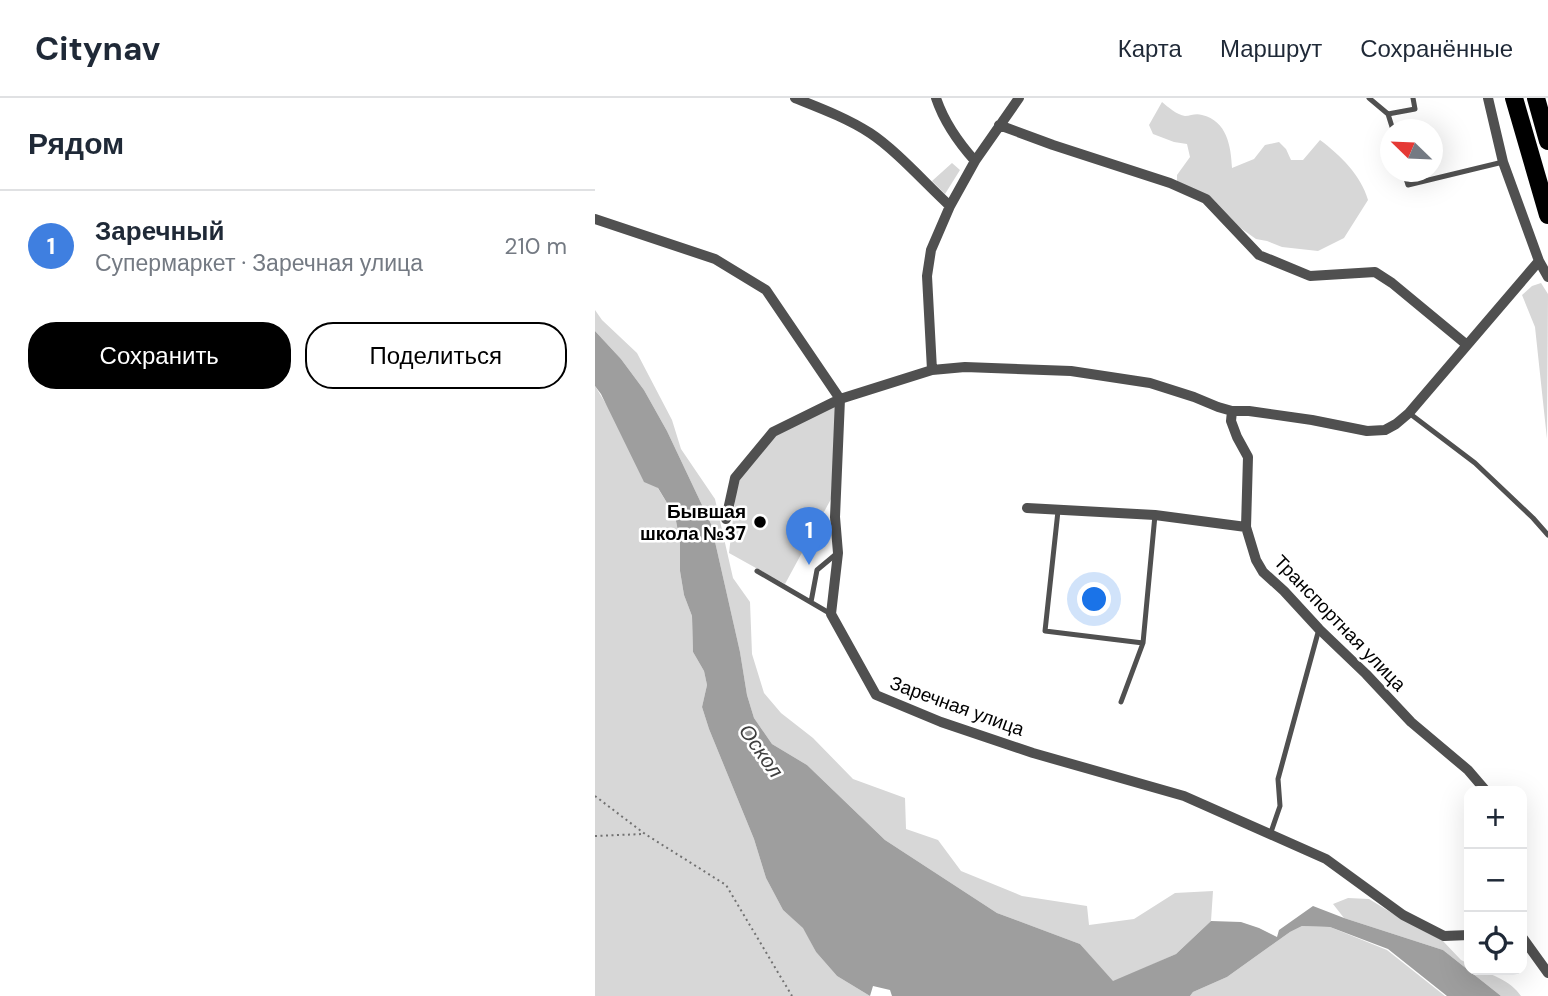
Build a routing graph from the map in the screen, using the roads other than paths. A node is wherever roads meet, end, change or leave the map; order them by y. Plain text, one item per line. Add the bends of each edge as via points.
1 (795, 98) edge
2 (936, 98) edge
3 (1019, 98) edge
4 (1369, 98) edge
5 (1413, 98) edge
6 (1488, 98) edge
7 (1514, 98) edge
8 (1536, 98) edge
9 (1388, 114) junction
10 (1390, 119) edge
11 (999, 125) junction
12 (1548, 141) edge
13 (975, 161) junction
14 (1503, 162) junction
15 (1443, 177) edge
16 (950, 206) junction
17 (1548, 215) edge
18 (595, 219) edge
19 (1539, 261) junction
20 (1548, 278) edge
21 (1467, 345) junction
22 (932, 370) junction
23 (840, 399) junction
24 (1232, 411) junction
25 (1409, 413) junction
26 (1027, 509) dead end
27 (1058, 511) junction
28 (1155, 515) junction
29 (726, 519) dead end
30 (1246, 527) junction
31 (1548, 535) edge
32 (838, 553) junction
33 (757, 571) dead end
34 (811, 603) junction
35 (831, 614) junction
36 (1319, 629) junction
37 (1143, 643) junction
38 (1121, 702) dead end
39 (1482, 786) edge
40 (1270, 835) junction
41 (1464, 935) edge
42 (1527, 944) edge
43 (1548, 973) edge

1 - 16 street via 870,133
2 - 13 street via 960,144
3 - 11 street
4 - 9 lane
5 - 9 lane via 1415,108
6 - 14 street
7 - 17 main road
8 - 12 main road
9 - 10 lane
11 - 13 street
11 - 21 street via 1206,199 1259,255 1310,276 1375,272
13 - 16 street
14 - 15 lane
14 - 19 street
16 - 22 street via 931,250 927,276
18 - 23 street via 715,259 767,290
19 - 20 street
19 - 21 street
21 - 25 street
22 - 23 street
22 - 24 street via 1071,371 1150,383
23 - 29 street via 773,432 735,478
23 - 32 street
24 - 25 street via 1367,431 1385,430
24 - 30 street, Транспортная улица via 1231,421 1248,457
25 - 31 lane via 1475,463
26 - 27 street
27 - 28 street
27 - 37 lane via 1045,631
28 - 30 street
28 - 37 lane
30 - 36 street, Транспортная улица via 1263,572
32 - 34 lane via 817,570
32 - 35 street
33 - 34 lane
34 - 35 lane
35 - 40 street, Заречная улица via 876,695 1033,753 1184,796
36 - 39 street, Транспортная улица
36 - 40 lane via 1278,779 1280,806
37 - 38 lane
40 - 41 street, Заречная улица via 1326,859 1403,915 1444,936
42 - 43 street

